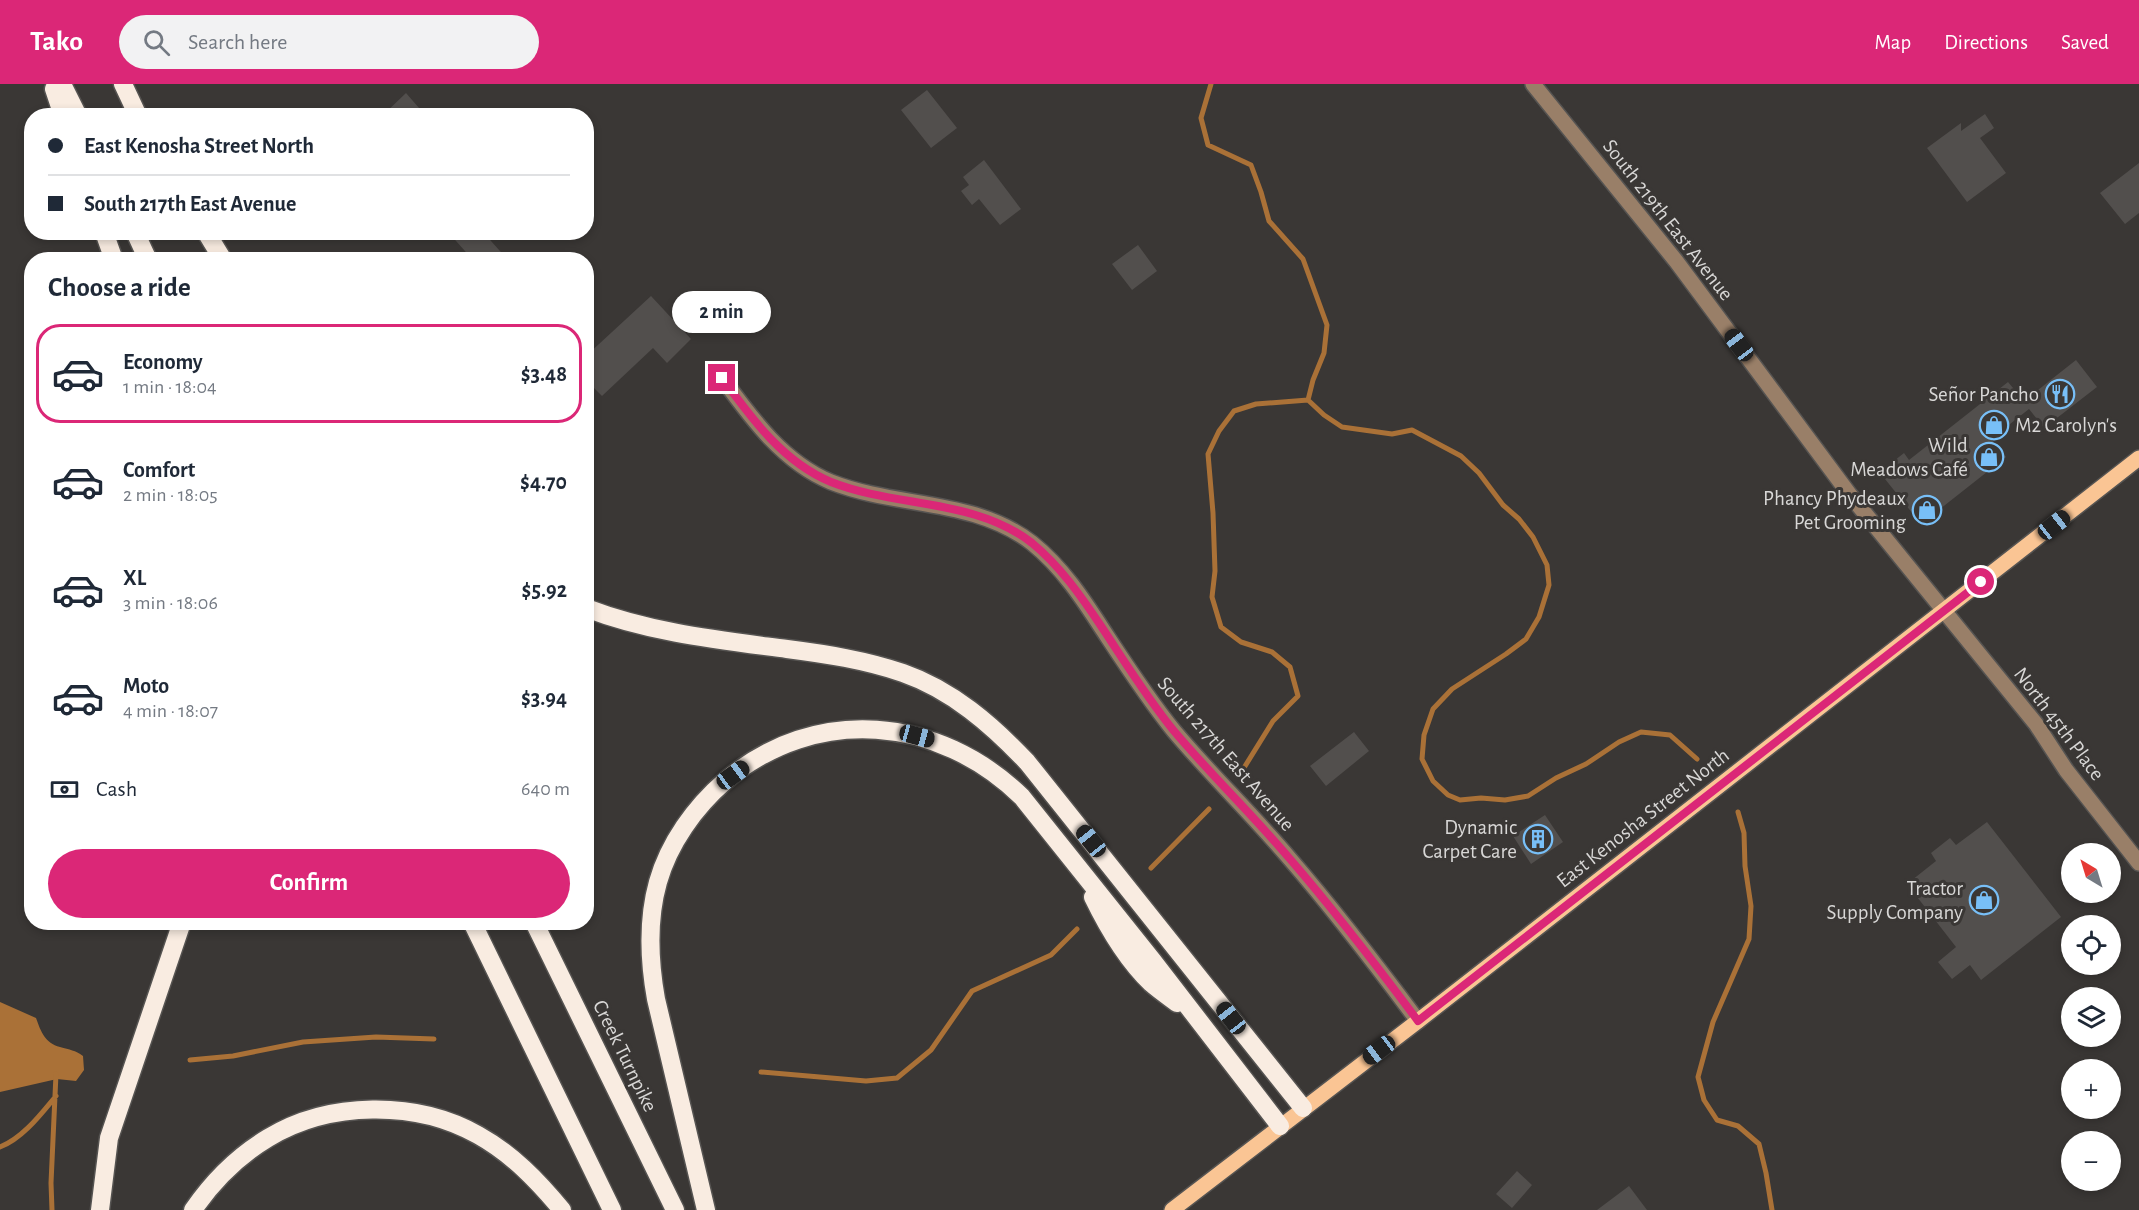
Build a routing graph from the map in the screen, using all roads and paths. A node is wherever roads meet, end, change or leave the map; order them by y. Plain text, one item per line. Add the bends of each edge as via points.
1 (52, 84) edge
2 (62, 84) edge
3 (123, 84) edge
4 (1533, 84) edge
5 (60, 108) edge
6 (74, 108) edge
7 (134, 108) edge
8 (722, 378) dead end
9 (2139, 458) edge
10 (594, 611) edge
11 (1944, 611) junction
12 (2139, 863) edge
13 (179, 930) edge
14 (476, 930) edge
15 (538, 930) edge
16 (1418, 1021) junction
17 (1303, 1108) junction
18 (1280, 1126) junction
19 (100, 1210) edge
20 (193, 1210) edge
21 (562, 1210) edge
22 (612, 1210) edge
23 (675, 1210) edge
24 (706, 1210) edge
25 (1172, 1210) edge

1 - 5 highway
2 - 6 highway
3 - 7 highway
4 - 11 street, South 219th East Avenue via 1676,261 1836,476
8 - 16 street, South 217th East Avenue via 770,439 830,481 990,519 1032,544 1081,596 1144,693 1174,731 1328,903
9 - 11 main road, East Kenosha Street North
10 - 17 highway via 678,634 873,664 929,684 977,715 1028,762
11 - 12 street, North 45th Place via 2036,724 2066,770
11 - 16 main road, East Kenosha Street North
13 - 19 highway via 110,1138
14 - 22 highway
15 - 23 highway, Creek Turnpike
16 - 17 main road, East Kenosha Street North
17 - 18 main road, East Kenosha Street North
18 - 24 highway via 1022,797 1004,780 936,741 875,730 837,731 791,742 766,753 716,789 690,819 659,881 649,948 656,999
18 - 25 main road, East Kenosha Street North
20 - 21 highway via 224,1172 270,1137 330,1115 373,1110 435,1117 477,1134 518,1162

